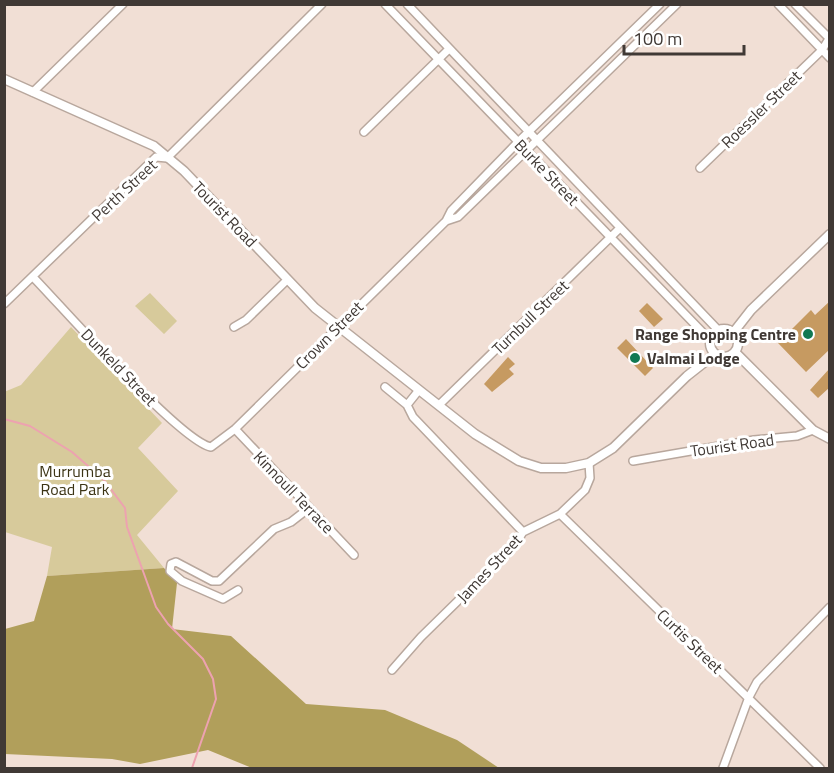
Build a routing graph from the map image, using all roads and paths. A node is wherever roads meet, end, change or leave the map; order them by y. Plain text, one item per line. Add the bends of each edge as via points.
1 (123, 4) edge
2 (322, 4) edge
3 (384, 4) edge
4 (407, 4) edge
5 (660, 4) edge
6 (677, 4) edge
7 (778, 4) edge
8 (795, 4) edge
9 (829, 38) edge
10 (449, 49) junction
11 (822, 50) junction
12 (830, 58) edge
13 (437, 60) junction
14 (4, 79) edge
15 (33, 92) junction
16 (364, 132) dead end
17 (528, 132) junction
18 (518, 142) junction
19 (537, 142) junction
20 (527, 152) junction
21 (167, 158) junction
22 (700, 168) dead end
23 (446, 221) junction
24 (620, 228) junction
25 (830, 234) edge
26 (611, 238) junction
27 (33, 278) junction
28 (287, 280) junction
29 (5, 302) edge
30 (234, 327) dead end
31 (338, 327) junction
32 (719, 330) junction
33 (733, 333) junction
34 (710, 340) junction
35 (735, 352) junction
36 (715, 354) junction
37 (385, 387) dead end
38 (419, 390) junction
39 (407, 405) junction
40 (439, 405) junction
41 (235, 429) junction
42 (813, 430) junction
43 (830, 439) edge
44 (211, 447) joint
45 (633, 461) dead end
46 (589, 463) junction
47 (309, 508) junction
48 (560, 513) junction
49 (523, 532) junction
50 (354, 555) dead end
51 (238, 590) dead end
52 (830, 607) edge
53 (392, 670) dead end
54 (748, 697) junction
55 (723, 768) edge
56 (820, 768) edge

1 - 15 street
2 - 21 street, Perth Street
3 - 13 street, Burke Street
4 - 10 street, Burke Street
5 - 17 street, Crown Street
6 - 19 street, Crown Street
7 - 11 street
8 - 9 street
9 - 11 street, Roessler Street
10 - 13 street
10 - 17 street, Burke Street
11 - 12 street
11 - 22 street, Roessler Street
13 - 16 street
13 - 18 street, Burke Street
14 - 15 street, Tourist Road
15 - 21 street, Tourist Road via 144,139
17 - 18 street, Crown Street
17 - 19 street, Burke Street
18 - 20 street, Burke Street
18 - 23 street, Crown Street via 451,211
19 - 20 street, Crown Street
19 - 24 street, Burke Street
20 - 23 street, Crown Street via 458,217
20 - 26 street, Burke Street
21 - 27 street, Perth Street via 153,159
21 - 28 street, Tourist Road via 184,171
23 - 31 street, Crown Street
24 - 26 street, Turnbull Street
24 - 32 street, Burke Street
25 - 33 street via 751,310
26 - 34 street, Burke Street
26 - 40 street, Turnbull Street
27 - 29 street, Perth Street
27 - 44 street, Dunkeld Street via 168,417 200,445
28 - 30 street
28 - 31 street, Tourist Road
31 - 38 street, Tourist Road
31 - 41 street, Crown Street
32 - 33 street
32 - 34 street
33 - 35 street via 738,344
34 - 36 street
35 - 36 street via 727,357
35 - 42 street
36 - 46 street via 613,448
37 - 39 street
38 - 39 street
38 - 40 street, Tourist Road
39 - 49 street via 413,417
40 - 46 street, Tourist Road via 519,461 541,468
41 - 44 street, Crown Street
41 - 47 street, Kinnoull Terrace
42 - 43 street
42 - 45 street, Tourist Road via 797,436
46 - 48 street, James Street via 591,478 585,490
47 - 50 street, Kinnoull Terrace
47 - 51 street via 274,529 219,581 176,562 171,564 170,571 182,580 223,599
48 - 49 street, James Street
48 - 54 street, Curtis Street
49 - 53 street, James Street via 515,545
52 - 54 street via 757,682
54 - 55 street
54 - 56 street, Curtis Street

